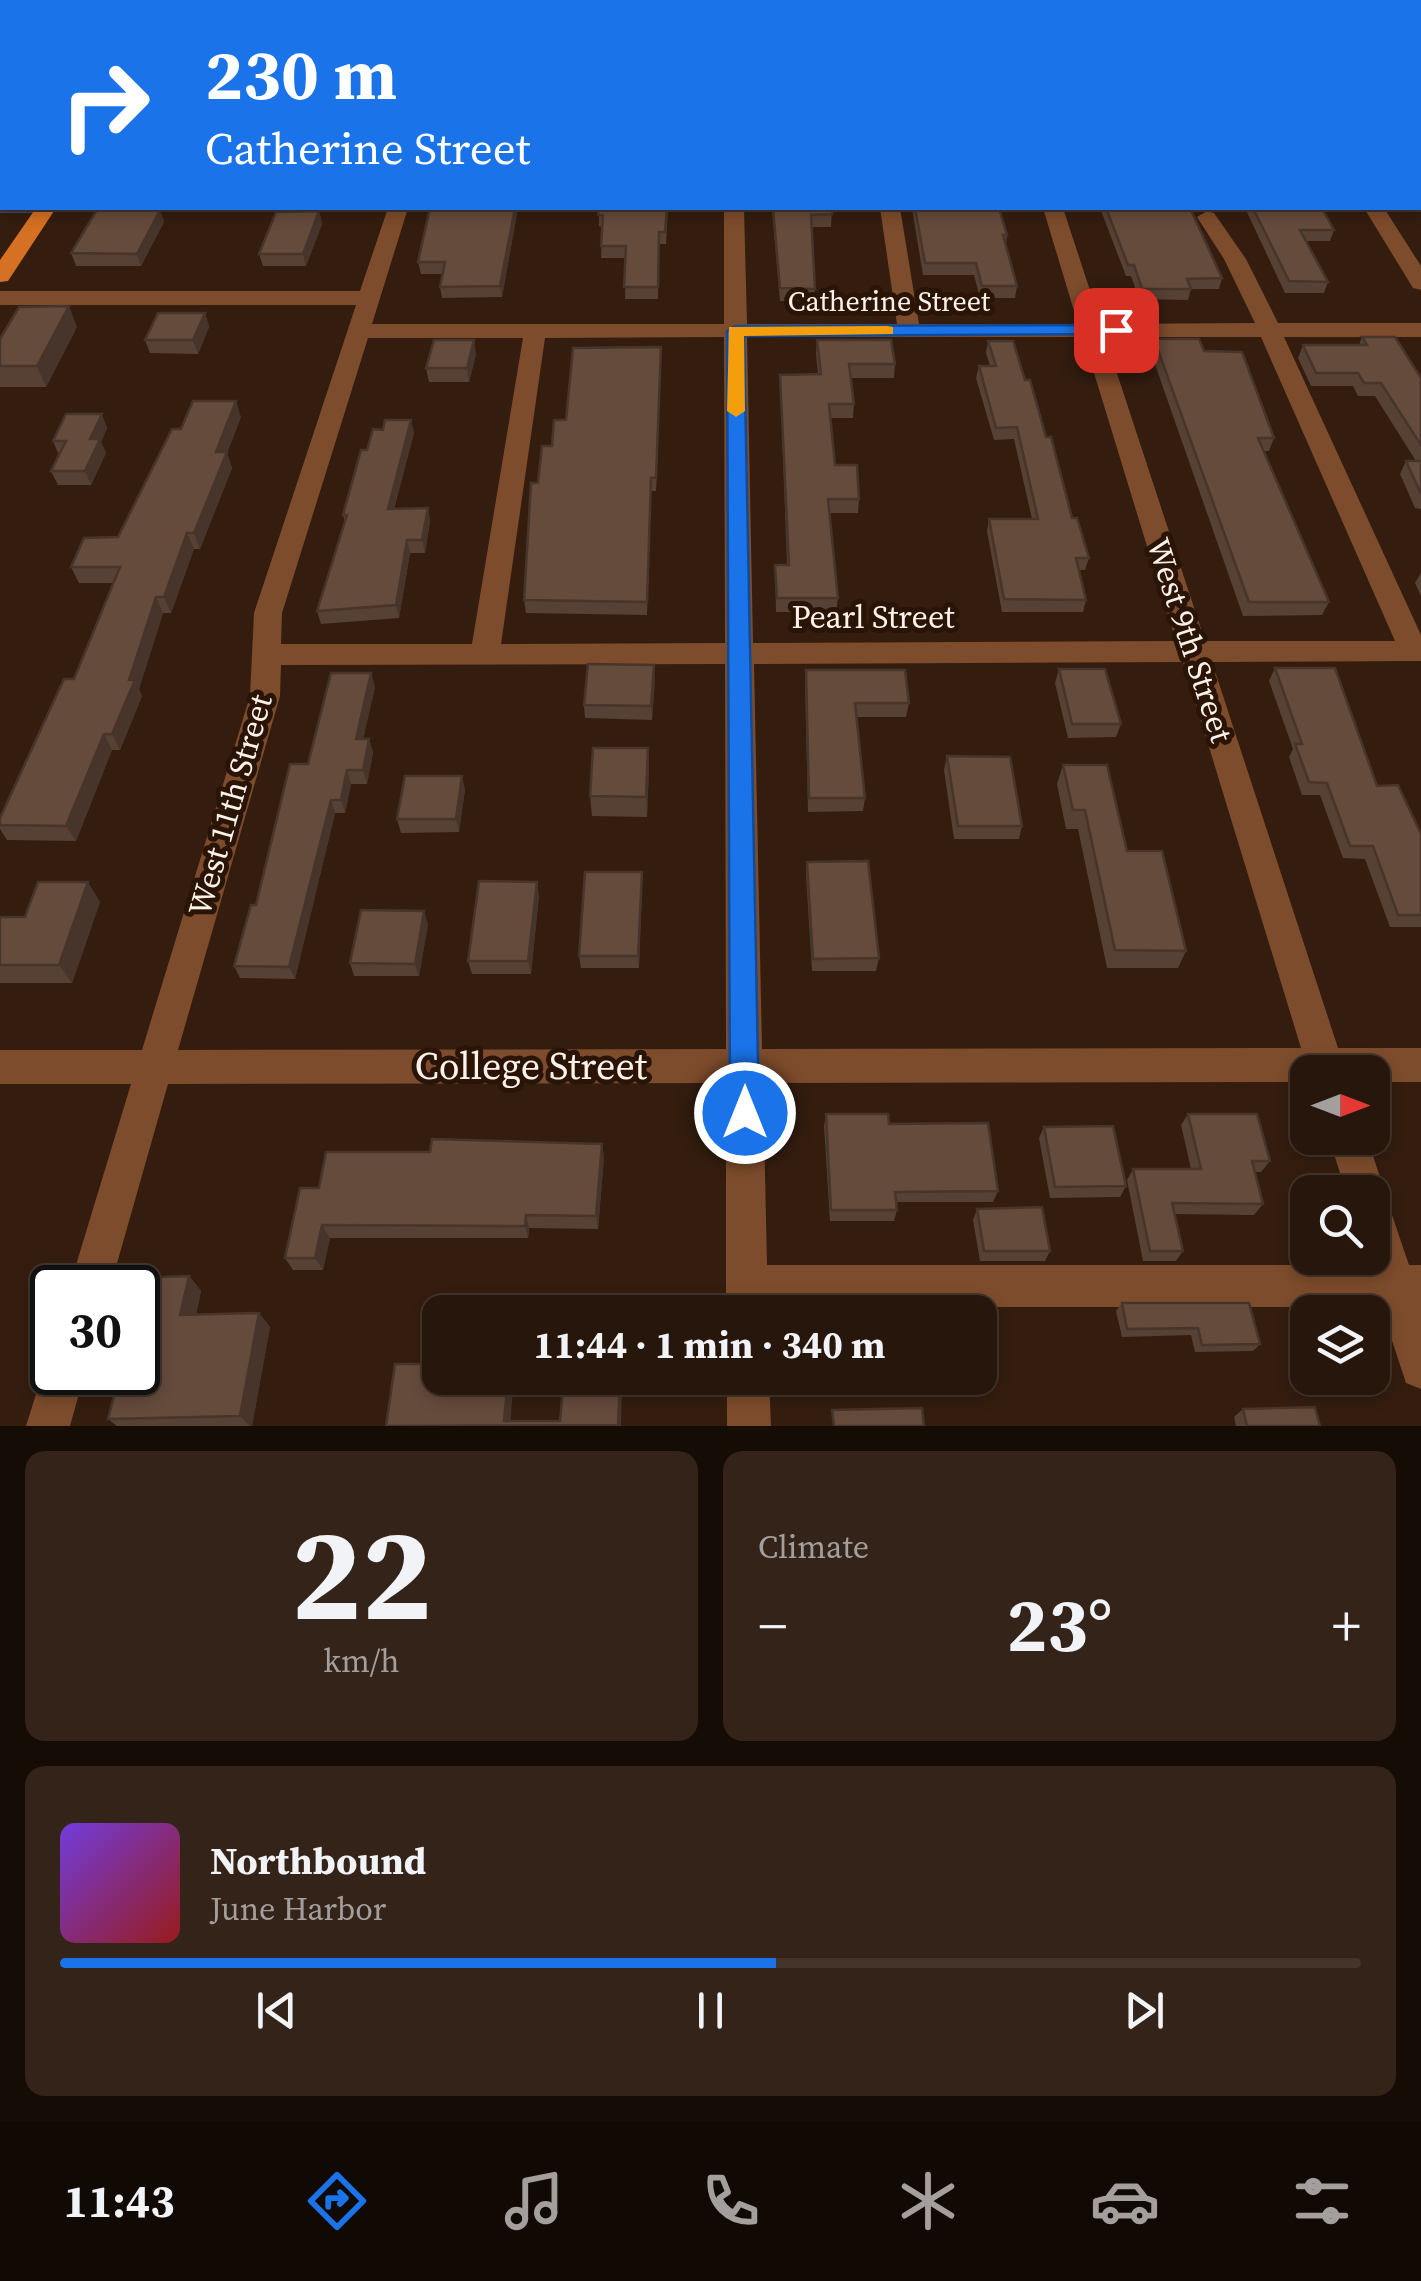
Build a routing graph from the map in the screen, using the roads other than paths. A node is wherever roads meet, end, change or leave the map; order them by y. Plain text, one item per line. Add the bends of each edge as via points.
1 (45, 210) edge
2 (397, 210) edge
3 (734, 210) edge
4 (890, 210) edge
5 (1054, 210) edge
6 (1375, 210) edge
7 (1207, 217) dead end
8 (0, 276) edge
9 (1421, 282) edge
10 (0, 298) edge
11 (368, 298) junction
12 (1092, 330) junction
13 (1421, 330) edge
14 (358, 331) junction
15 (535, 331) junction
16 (735, 331) junction
17 (909, 331) junction
18 (1269, 331) junction
19 (1418, 651) edge
20 (1194, 652) junction
21 (739, 653) junction
22 (485, 654) junction
23 (266, 655) junction
24 (1322, 1055) edge
25 (0, 1066) edge
26 (154, 1066) junction
27 (744, 1066) junction
28 (1421, 1066) edge
29 (1390, 1067) edge
30 (1290, 1069) edge
31 (1390, 1250) edge
32 (96, 1265) edge
33 (1408, 1286) edge
34 (747, 1295) edge
35 (950, 1295) edge
36 (1421, 1368) edge
37 (57, 1395) edge
38 (748, 1395) edge
39 (48, 1426) edge
40 (749, 1426) edge

1 - 8 main road
2 - 11 street, West 11th Street
3 - 16 street
4 - 17 street
5 - 12 street, West 9th Street
6 - 9 street
7 - 18 street
10 - 11 street
11 - 14 street, West 11th Street
12 - 17 street, Catherine Street
12 - 18 street, Catherine Street
12 - 20 street, West 9th Street
13 - 18 street, Catherine Street
14 - 15 street, Catherine Street
14 - 23 street, West 11th Street via 268,612
15 - 16 street, Catherine Street
15 - 22 street
16 - 17 street, Catherine Street
16 - 21 street
18 - 19 street
19 - 20 street, Pearl Street
20 - 21 street, Pearl Street
20 - 24 street, West 9th Street
21 - 22 street, Pearl Street
21 - 27 street
22 - 23 street, Pearl Street
23 - 26 street, West 11th Street via 265,696
25 - 26 street, College Street
26 - 27 street, College Street
26 - 32 street, West 11th Street
27 - 30 street, College Street
27 - 34 street
28 - 29 street, College Street
31 - 33 street
33 - 35 street
33 - 36 street
37 - 39 street
38 - 40 street

